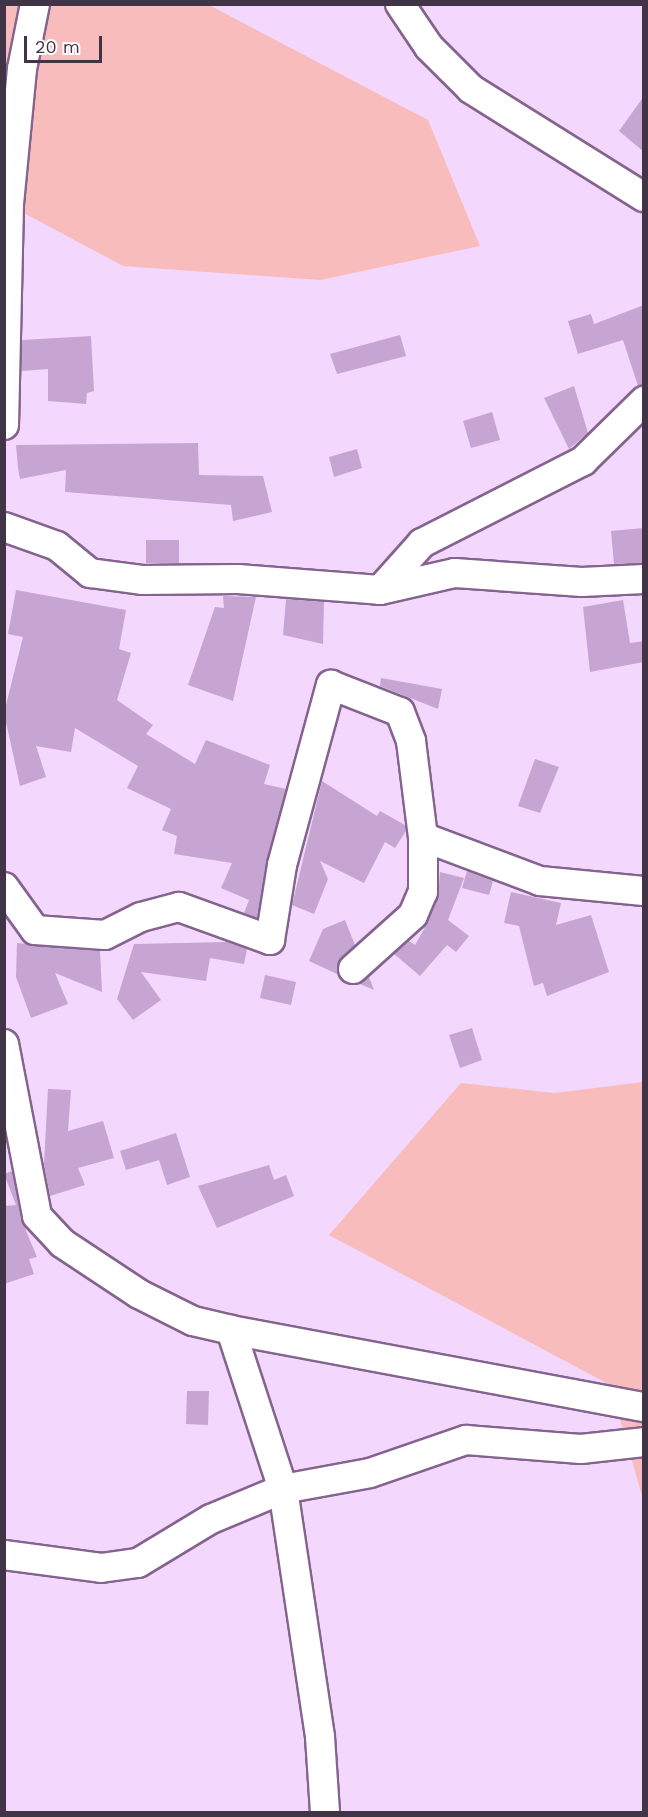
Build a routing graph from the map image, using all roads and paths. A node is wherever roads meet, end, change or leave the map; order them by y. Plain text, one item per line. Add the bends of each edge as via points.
1 (35, 4) edge
2 (400, 4) edge
3 (644, 197) edge
4 (6, 205) edge
5 (644, 401) edge
6 (4, 425) edge
7 (4, 527) edge
8 (644, 579) edge
9 (380, 590) junction
10 (423, 837) junction
11 (4, 887) edge
12 (644, 891) edge
13 (353, 969) dead end
14 (4, 1044) edge
15 (10, 1110) edge
16 (231, 1330) junction
17 (644, 1407) edge
18 (644, 1442) edge
19 (283, 1489) junction
20 (4, 1555) edge
21 (326, 1812) edge

1 - 4 street via 22,69
2 - 3 street via 429,47 471,89
4 - 6 street
5 - 9 street via 583,461 422,543
7 - 9 street via 57,546 90,573 142,580 238,579
8 - 9 street via 582,582 455,573
10 - 11 street via 411,741 400,712 331,685 282,865 270,940 180,907 141,917 105,935 35,930
10 - 12 street via 540,881
10 - 13 street via 423,892 413,915
14 - 15 street
15 - 16 street via 43,1227 172,1313
16 - 17 street
16 - 19 street
18 - 19 street via 581,1449 466,1440 370,1473
19 - 20 street via 211,1519 138,1563 101,1568
19 - 21 street via 320,1737

